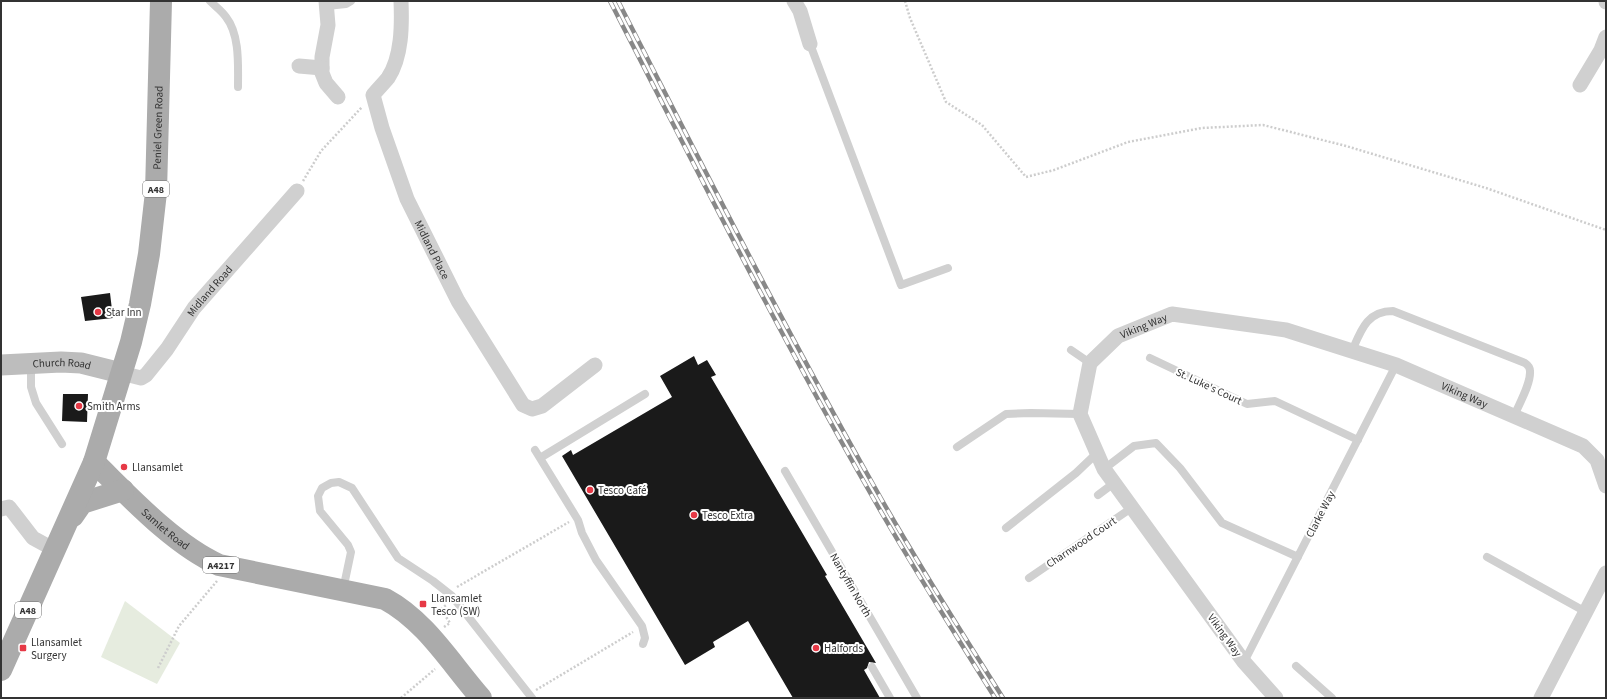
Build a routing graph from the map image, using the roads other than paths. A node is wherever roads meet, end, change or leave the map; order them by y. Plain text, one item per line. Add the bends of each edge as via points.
1 (161, 1) edge
2 (210, 1) edge
3 (351, 1) edge
4 (401, 1) edge
5 (794, 1) edge
6 (327, 4) edge
7 (1606, 36) edge
8 (810, 44) joint
9 (299, 66) dead end
10 (322, 68) junction
11 (1580, 85) dead end
12 (238, 87) dead end
13 (338, 97) dead end
14 (297, 191) road end
15 (948, 268) dead end
16 (1071, 350) dead end
17 (1352, 351) junction
18 (1150, 358) dead end
19 (1090, 363) junction
20 (31, 364) junction
21 (1, 365) edge
22 (595, 365) dead end
23 (1396, 365) junction
24 (121, 373) junction
25 (644, 394) dead end
26 (1080, 414) junction
27 (1514, 416) junction
28 (1358, 440) junction
29 (62, 444) dead end
30 (957, 446) dead end
31 (535, 450) dead end
32 (1097, 453) junction
33 (540, 458) junction
34 (94, 462) junction
35 (1104, 469) junction
36 (784, 471) dead end
37 (1114, 483) junction
38 (1606, 486) edge
39 (123, 490) junction
40 (1098, 495) dead end
41 (1133, 507) junction
42 (1, 509) edge
43 (66, 525) junction
44 (1006, 528) dead end
45 (55, 550) junction
46 (1298, 557) junction
47 (1487, 557) dead end
48 (1606, 573) edge
49 (1029, 578) dead end
50 (343, 591) junction
51 (1586, 612) junction
52 (643, 644) dead end
53 (1244, 662) junction
54 (1296, 666) dead end
55 (872, 667) dead end
56 (1, 670) edge
57 (531, 697) edge
58 (481, 698) edge
59 (890, 698) edge
60 (916, 698) edge
61 (1276, 698) edge
62 (1332, 698) edge
63 (1541, 698) edge

1 - 24 main road, Peniel Green Road / A48 via 155,200 140,304
2 - 12 lane via 227,17 234,36 238,54
3 - 6 lane via 346,4
4 - 22 street, Midland Place via 402,29 397,56 389,77 373,95 407,199 458,301 523,405 532,409 542,406
5 - 8 street via 800,11
6 - 10 street via 328,25
7 - 11 street via 1601,50
8 - 15 lane via 901,285
9 - 10 street
10 - 13 street via 326,83
14 - 24 street, Midland Road via 194,308 146,376 141,378
16 - 19 lane
17 - 19 street, Viking Way via 1286,330 1172,314 1118,336
17 - 23 street, Viking Way
17 - 27 lane via 1361,330 1370,318 1383,311 1393,311 1525,363 1531,371
18 - 28 lane, St. Luke's Court via 1247,404 1275,401
19 - 26 street
20 - 21 street, Church Road
20 - 24 street, Church Road via 81,363
20 - 29 lane via 31,387 36,403
23 - 27 street, Viking Way
23 - 28 lane, Clarke Way
24 - 34 main road, Peniel Green Road / A48
25 - 33 lane
26 - 30 lane via 1006,414
26 - 32 street, Viking Way
27 - 38 street, Viking Way via 1583,446 1597,460
28 - 46 lane, Clarke Way
31 - 33 lane
32 - 35 street, Viking Way
32 - 44 lane via 1076,473
33 - 52 lane via 578,520 596,560 642,626 645,638
34 - 39 main road, Samlet Road / A4217
34 - 43 main road, A48
35 - 37 street, Viking Way
35 - 46 lane via 1134,446 1156,443 1180,468 1222,523
36 - 60 lane, Nantyffin North
37 - 40 lane
37 - 41 street, Viking Way
39 - 43 main road via 82,503
39 - 50 main road, Samlet Road / A4217 via 203,558 219,565
41 - 49 lane, Charnwood Court
41 - 53 street, Viking Way
42 - 45 street via 9,507 33,538
43 - 45 main road, A48
45 - 56 main road, A48
46 - 53 lane, Clarke Way
47 - 51 lane
48 - 51 street
50 - 57 lane via 351,552 320,511 318,504 322,488 339,482 352,488 398,558 452,596
50 - 58 main road, Samlet Road / A4217 via 385,599 400,607 428,634
51 - 63 street
53 - 61 street, Viking Way
54 - 62 lane
55 - 59 lane

